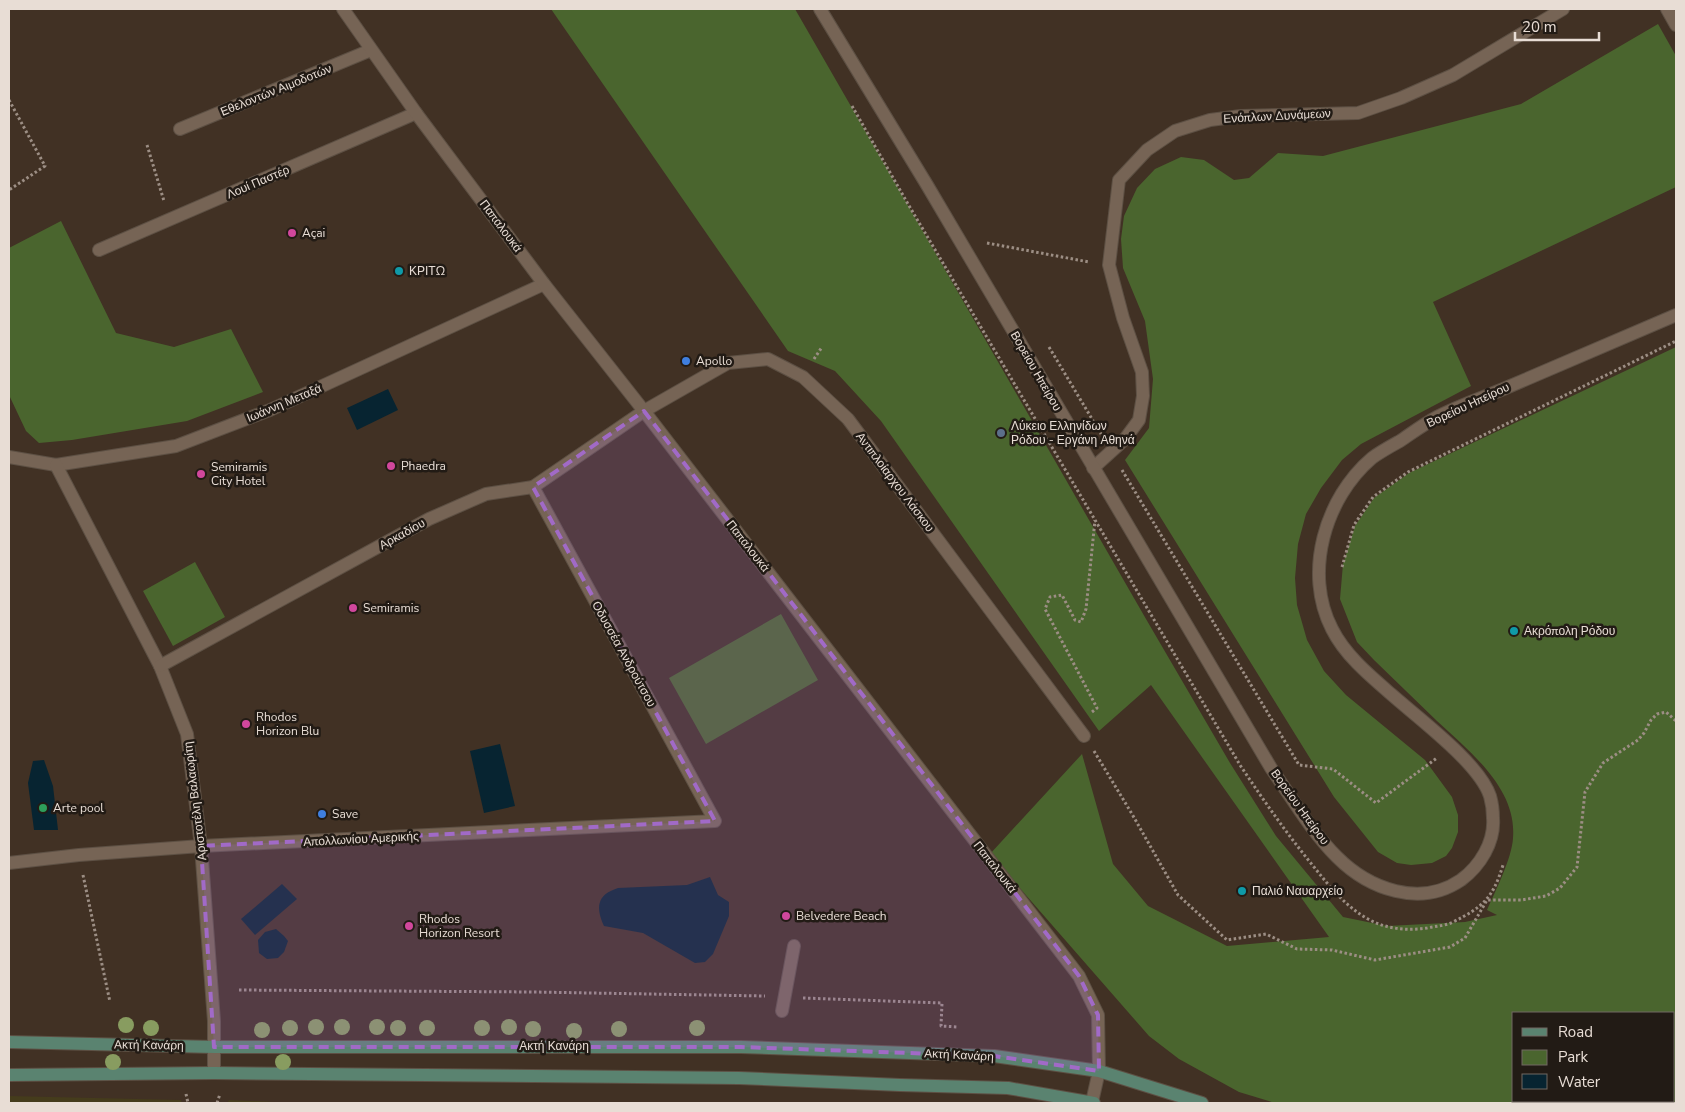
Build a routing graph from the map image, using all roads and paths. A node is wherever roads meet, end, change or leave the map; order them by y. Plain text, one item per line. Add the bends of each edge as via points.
1 (343, 9) edge
2 (820, 9) edge
3 (1563, 9) edge
4 (1667, 9) edge
5 (1676, 25) edge
6 (372, 50) junction
7 (9, 100) edge
8 (850, 102) dead end
9 (416, 113) junction
10 (180, 129) dead end
11 (147, 145) dead end
12 (9, 190) edge
13 (169, 220) junction
14 (987, 243) dead end
15 (99, 250) dead end
16 (1109, 266) junction
17 (544, 284) junction
18 (1676, 315) edge
19 (1676, 341) edge
20 (644, 411) junction
21 (9, 457) edge
22 (56, 465) junction
23 (1093, 468) junction
24 (533, 487) junction
25 (1095, 520) junction
26 (1341, 574) dead end
27 (160, 666) junction
28 (1097, 708) dead end
29 (1676, 720) edge
30 (1084, 736) joint
31 (1451, 747) junction
32 (1299, 765) dead end
33 (715, 821) joint
34 (201, 846) junction
35 (1504, 861) dead end
36 (9, 863) edge
37 (87, 892) dead end
38 (1487, 900) junction
39 (794, 946) dead end
40 (239, 990) dead end
41 (785, 998) junction
42 (110, 1002) dead end
43 (782, 1011) dead end
44 (958, 1027) dead end
45 (9, 1042) edge
46 (214, 1047) junction
47 (1099, 1071) junction
48 (214, 1073) junction
49 (9, 1075) edge
50 (186, 1093) dead end
51 (220, 1094) dead end
52 (188, 1103) edge
53 (216, 1103) edge
54 (1093, 1103) edge
55 (1202, 1103) edge

1 - 6 street, Παπαλουκά
2 - 23 street, Βορείου Ηπείρου
3 - 16 street, Ενόπλων Δυνάμεων via 1453,75 1401,98 1358,112 1241,116 1210,120 1175,131 1147,150 1119,180
4 - 5 street
6 - 9 street, Παπαλουκά
6 - 10 street, Εθελοντών Αιμοδοτών
7 - 12 path via 45,166
8 - 25 path
9 - 13 street, Λουί Παστέρ
9 - 17 street, Παπαλουκά
11 - 13 path
13 - 15 street, Λουί Παστέρ
14 - 16 path
16 - 23 street, Ενόπλων Δυνάμεων via 1142,372 1143,396 1139,420 1125,439
17 - 20 street, Παπαλουκά
17 - 22 street, Ιωάννη Μεταξά via 270,410 176,446
18 - 31 street, Βορείου Ηπείρου via 1437,417 1372,458 1348,483 1333,508 1322,542 1318,575 1321,604 1332,630 1368,674
19 - 26 path via 1408,472 1373,497 1354,525
20 - 24 street, Αρκαδίου
20 - 30 street, Αντιπλοίαρχου Λάσκου via 728,363 768,359 802,377 848,419
20 - 47 street, Παπαλουκά via 1079,976 1098,1016
21 - 22 street, Ιωάννη Μεταξά
22 - 27 street, Αριστοτέλη Βαλαωρίτη
23 - 31 street, Βορείου Ηπείρου via 1271,768 1312,827 1337,857 1358,874 1399,893 1415,894 1449,887 1479,863 1490,840 1494,821 1490,796 1472,766
24 - 27 street, Αρκαδίου via 486,494 429,519
24 - 33 street, Οδυσσέα Ανδρούτσου
25 - 28 path via 1086,609 1081,622 1074,620 1062,595 1050,596 1045,608
25 - 38 path via 1240,766 1285,831 1341,900 1369,919 1390,927 1412,930 1447,925
27 - 34 street, Αριστοτέλη Βαλαωρίτη via 187,734
29 - 38 path via 1666,712 1657,714 1638,740 1603,763 1585,792 1577,867 1560,888 1546,896
30 - 38 path via 1178,895 1227,940 1266,934 1298,949 1332,950 1375,960 1450,947 1465,938
31 - 32 path via 1376,803 1333,769
33 - 34 street, Απολλωνίου Αμερικής
34 - 36 street, Απολλωνίου Αμερικής
34 - 46 street, Αριστοτέλη Βαλαωρίτη
35 - 38 path
37 - 42 path
39 - 41 street
40 - 41 path
41 - 43 street
41 - 44 path via 942,1003 941,1026
45 - 46 main road, Ακτή Κανάρη
46 - 47 main road, Ακτή Κανάρη via 741,1046 994,1056
46 - 48 street, Αριστοτέλη Βαλαωρίτη
47 - 54 street, Παπαλουκά
47 - 55 main road, Ακτή Κανάρη
48 - 49 main road
48 - 54 main road via 739,1078 1008,1088
50 - 52 path
51 - 53 path

